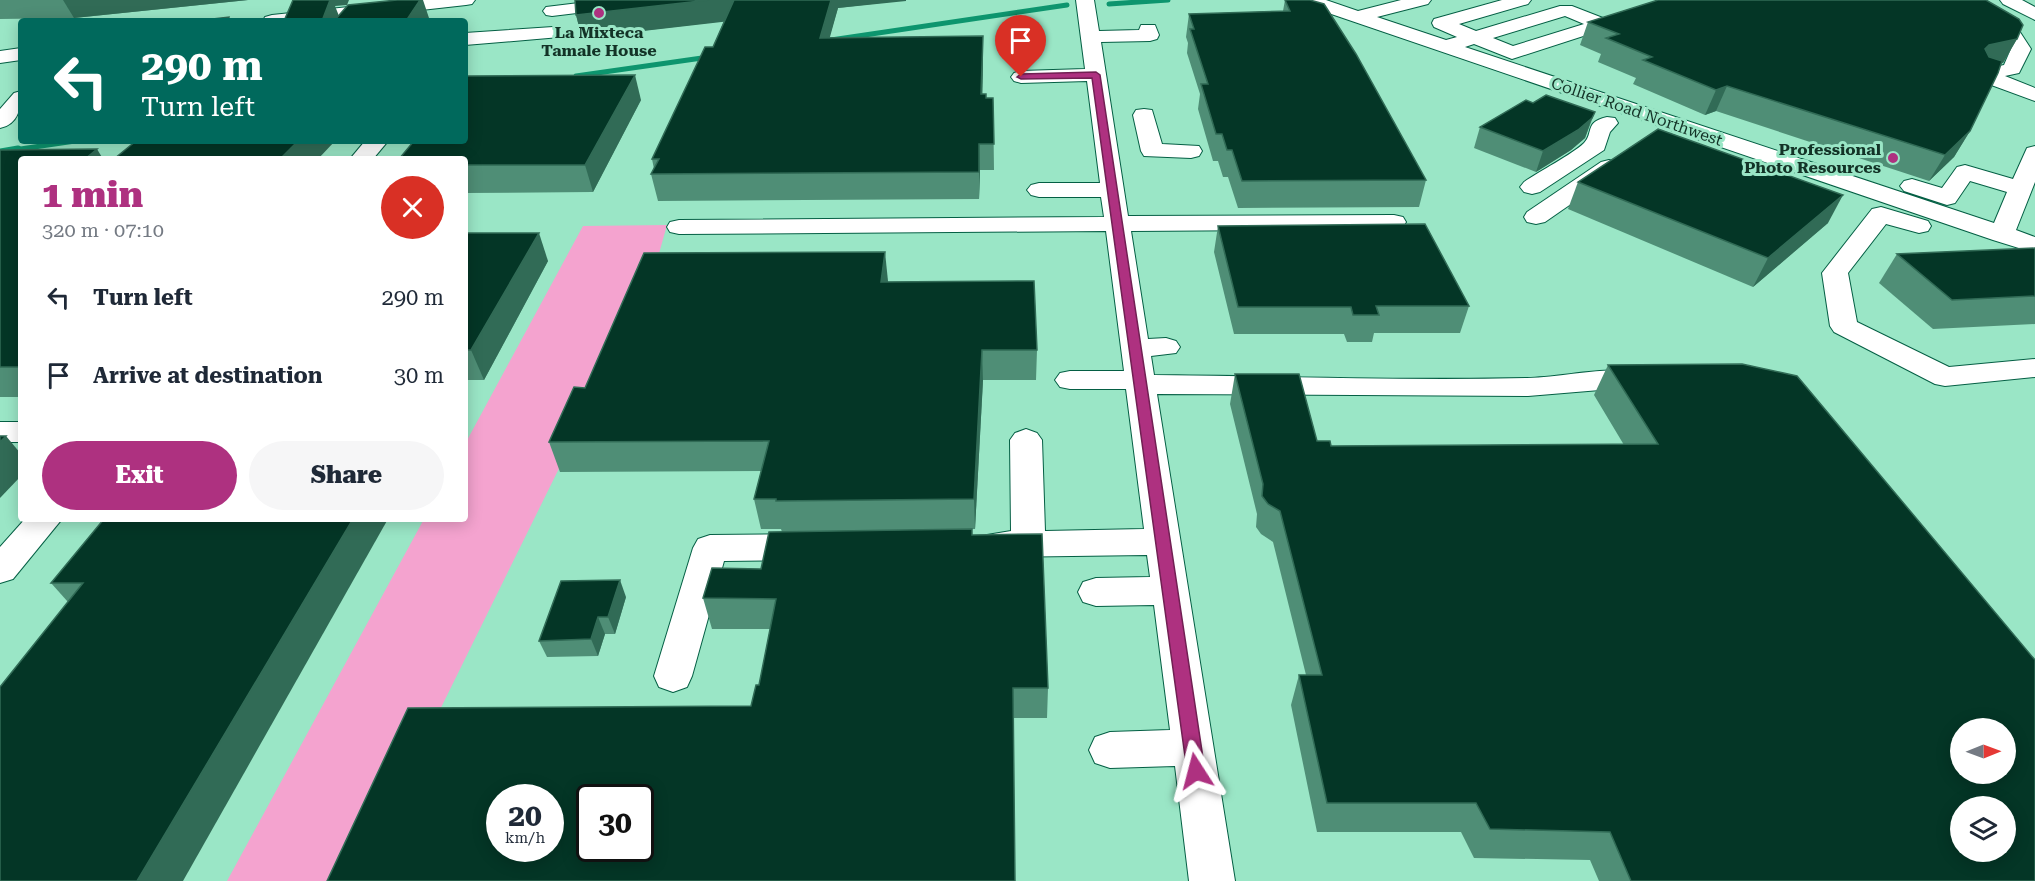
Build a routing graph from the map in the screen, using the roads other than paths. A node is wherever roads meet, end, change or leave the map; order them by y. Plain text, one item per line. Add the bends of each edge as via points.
1 (467, 0) edge
2 (1085, 0) edge
3 (1308, 0) edge
4 (1422, 0) edge
5 (1522, 0) edge
6 (1540, 0) edge
7 (2009, 0) edge
8 (1591, 3) dead end
9 (363, 6) edge
10 (579, 8) edge
11 (1566, 10) junction
12 (552, 11) dead end
13 (2035, 15) edge
14 (1359, 16) junction
15 (290, 18) edge
16 (461, 18) edge
17 (1148, 28) dead end
18 (553, 33) dead end
19 (1090, 37) junction
20 (2035, 37) edge
21 (1473, 38) junction
22 (468, 39) edge
23 (1447, 46) junction
24 (18, 54) edge
25 (0, 57) edge
26 (1096, 75) junction
27 (1021, 77) dead end
28 (2035, 94) edge
29 (18, 101) edge
30 (1630, 108) junction
31 (1102, 116) junction
32 (0, 122) edge
33 (18, 125) edge
34 (0, 128) edge
35 (374, 144) edge
36 (1741, 146) junction
37 (1191, 151) dead end
38 (1129, 152) junction
39 (1628, 153) edge
40 (2035, 153) edge
41 (364, 156) edge
42 (1775, 158) junction
43 (1807, 160) junction
44 (1754, 173) edge
45 (1882, 185) junction
46 (1532, 188) dead end
47 (2021, 189) junction
48 (1039, 190) dead end
49 (1113, 190) junction
50 (1206, 203) dead end
51 (1169, 204) dead end
52 (1903, 211) junction
53 (1536, 217) dead end
54 (1394, 222) edge
55 (1118, 224) junction
56 (679, 227) dead end
57 (1995, 244) junction
58 (2035, 245) edge
59 (2035, 258) edge
60 (1166, 347) dead end
61 (1135, 348) junction
62 (2035, 368) edge
63 (1070, 380) dead end
64 (1667, 381) edge
65 (1140, 382) junction
66 (0, 432) edge
67 (18, 432) edge
68 (1026, 440) dead end
69 (42, 522) edge
70 (1163, 542) junction
71 (969, 544) edge
72 (1028, 544) junction
73 (840, 546) edge
74 (0, 570) edge
75 (1170, 591) junction
76 (1096, 592) dead end
77 (673, 676) dead end
78 (1193, 747) junction
79 (1110, 750) dead end
80 (1212, 881) edge

1 - 9 street
1 - 16 street
2 - 19 street
3 - 14 street, Collier Road Northwest
4 - 14 street
5 - 21 street via 1441,24
6 - 11 street
7 - 13 street
8 - 11 street
9 - 15 street
10 - 12 street
11 - 21 street
11 - 21 street via 1601,24 1512,53
14 - 23 street, Collier Road Northwest
17 - 19 street via 1150,34
18 - 22 street
19 - 26 street
20 - 28 street via 2011,33 2021,49 2012,69 1982,75
21 - 23 street
23 - 30 street, Collier Road Northwest
24 - 25 street
26 - 27 street
26 - 31 street
29 - 32 street
30 - 36 street, Collier Road Northwest
30 - 46 street via 1597,120 1596,145
31 - 38 street
31 - 38 street via 1153,113
33 - 34 street
35 - 41 street
36 - 42 street, Collier Road Northwest
36 - 43 street via 1756,134
37 - 38 street
38 - 49 street
39 - 53 street
40 - 47 street
42 - 43 street, Collier Road Northwest
42 - 44 street
43 - 45 street
45 - 47 street via 1947,198 1965,172
45 - 52 street
47 - 57 street
48 - 49 street
49 - 55 street
50 - 51 street
52 - 57 street via 1971,242
52 - 62 street via 1881,214 1835,273 1844,326 1945,377
54 - 55 street
55 - 56 street
55 - 61 street
57 - 58 street
57 - 59 street
60 - 61 street
61 - 65 street
63 - 65 street
64 - 65 street via 1528,387
65 - 70 street
66 - 67 street
68 - 72 street
69 - 74 street
70 - 72 street
70 - 75 street
71 - 72 street
73 - 77 street via 710,548
75 - 76 street
75 - 78 street
78 - 79 street
78 - 80 street

